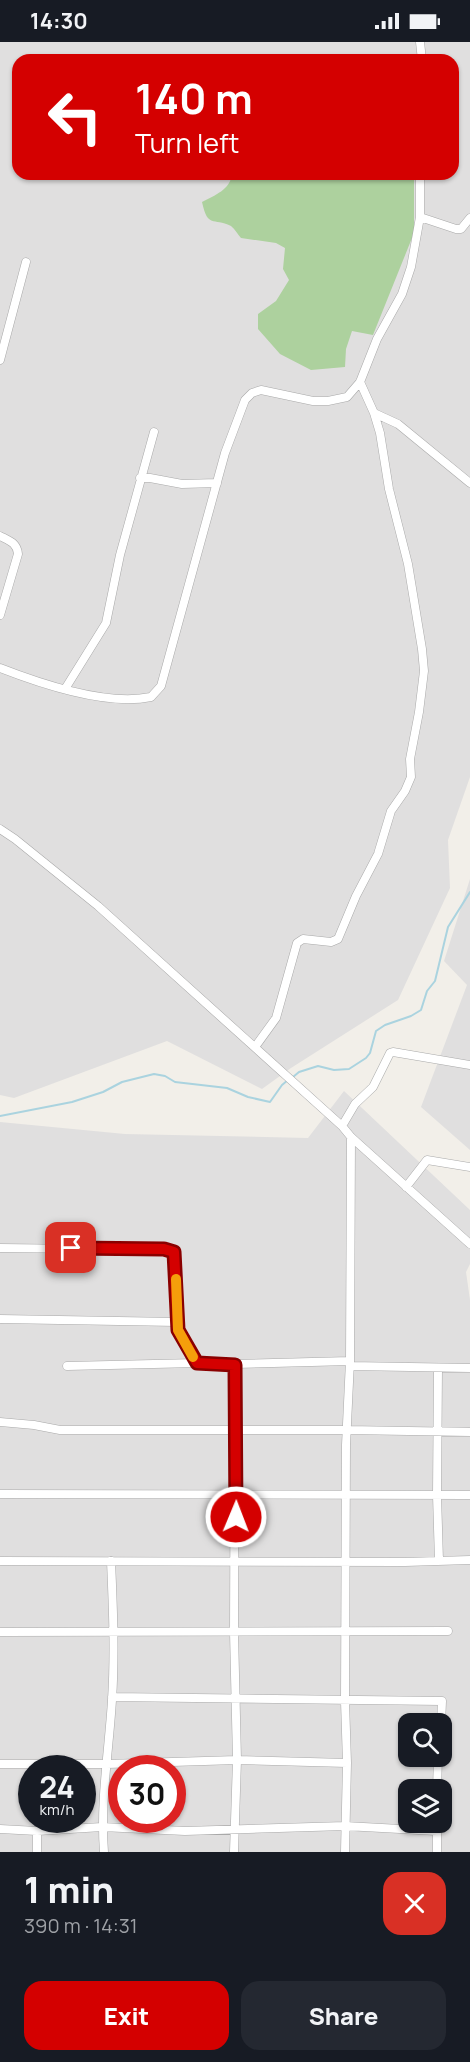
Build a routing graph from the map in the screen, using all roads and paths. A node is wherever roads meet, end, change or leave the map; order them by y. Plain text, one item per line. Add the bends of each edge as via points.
1 (420, 180) edge
2 (420, 217) junction
3 (470, 218) edge
4 (26, 262) dead end
5 (0, 360) edge
6 (360, 382) junction
7 (374, 413) junction
8 (154, 432) dead end
9 (140, 478) junction
10 (217, 483) junction
11 (470, 483) edge
12 (0, 536) edge
13 (0, 615) edge
14 (0, 668) edge
15 (65, 689) junction
16 (0, 829) edge
17 (255, 1047) junction
18 (470, 1065) edge
19 (342, 1126) junction
20 (351, 1137) junction
21 (470, 1167) edge
22 (406, 1187) junction
23 (470, 1244) edge
24 (0, 1248) edge
25 (0, 1319) edge
26 (177, 1322) junction
27 (197, 1363) junction
28 (350, 1364) junction
29 (235, 1365) junction
30 (67, 1366) dead end
31 (438, 1368) junction
32 (470, 1368) edge
33 (0, 1422) edge
34 (347, 1430) junction
35 (235, 1431) junction
36 (437, 1432) junction
37 (470, 1432) edge
38 (0, 1494) edge
39 (236, 1494) junction
40 (346, 1494) junction
41 (437, 1495) junction
42 (470, 1495) edge
43 (470, 1560) edge
44 (0, 1561) edge
45 (111, 1561) junction
46 (439, 1561) junction
47 (235, 1562) junction
48 (345, 1562) junction
49 (345, 1631) junction
50 (448, 1631) dead end
51 (0, 1632) edge
52 (114, 1632) junction
53 (234, 1632) junction
54 (112, 1697) junction
55 (237, 1698) junction
56 (345, 1701) junction
57 (441, 1713) edge
58 (237, 1760) junction
59 (347, 1763) junction
60 (0, 1764) edge
61 (107, 1764) junction
62 (345, 1826) junction
63 (96, 1827) edge
64 (102, 1827) junction
65 (398, 1827) edge
66 (0, 1829) edge
67 (234, 1829) junction
68 (18, 1830) edge
69 (37, 1833) edge
70 (437, 1833) edge
71 (37, 1852) edge
72 (104, 1852) edge
73 (234, 1852) edge
74 (345, 1852) edge
75 (436, 1852) edge

1 - 2 street
2 - 3 street via 456,229 461,229
2 - 6 street via 402,294
4 - 5 street
6 - 7 street
6 - 10 street via 346,397 328,401 261,390 252,393 233,432
7 - 11 street via 398,424
7 - 17 street via 408,564 422,650 422,691 410,759 411,777 391,811 378,855 338,939 303,939 297,943 276,1018
8 - 9 street
9 - 10 street via 182,484
9 - 15 street via 106,623
10 - 15 street via 161,686 151,697 142,699 115,699
12 - 13 street via 13,542 18,554
14 - 15 street
16 - 17 street via 98,906
17 - 19 street
18 - 19 street via 393,1052 373,1087 355,1104
19 - 20 street
20 - 22 street
20 - 28 street
21 - 22 street via 427,1160
22 - 23 street
24 - 26 street via 170,1250 176,1256
25 - 26 street
26 - 27 street
27 - 29 street
27 - 30 street
28 - 29 street
28 - 31 street
28 - 34 street
29 - 35 street
31 - 32 street
31 - 36 street
33 - 35 street via 60,1430
34 - 35 street
34 - 36 street
34 - 40 street
35 - 39 street
36 - 37 street
36 - 41 street
38 - 39 street
39 - 40 street
39 - 47 street
40 - 41 street
40 - 48 street
41 - 42 street
41 - 46 street
43 - 46 street
44 - 45 street
45 - 47 street
45 - 52 street
46 - 48 street
47 - 48 street
47 - 53 street
48 - 49 street
49 - 50 street
49 - 53 street
49 - 56 street
51 - 52 street
52 - 53 street
52 - 54 street
53 - 55 street
54 - 55 street
54 - 61 street
55 - 56 street
55 - 58 street
56 - 57 street via 442,1701
56 - 59 street
58 - 59 street
58 - 61 street
58 - 67 street
59 - 62 street
60 - 61 street
61 - 64 street
62 - 65 street
62 - 67 street
62 - 74 street
63 - 64 street
64 - 67 street via 162,1831
64 - 72 street
66 - 68 street
67 - 73 street
69 - 71 street
70 - 75 street

